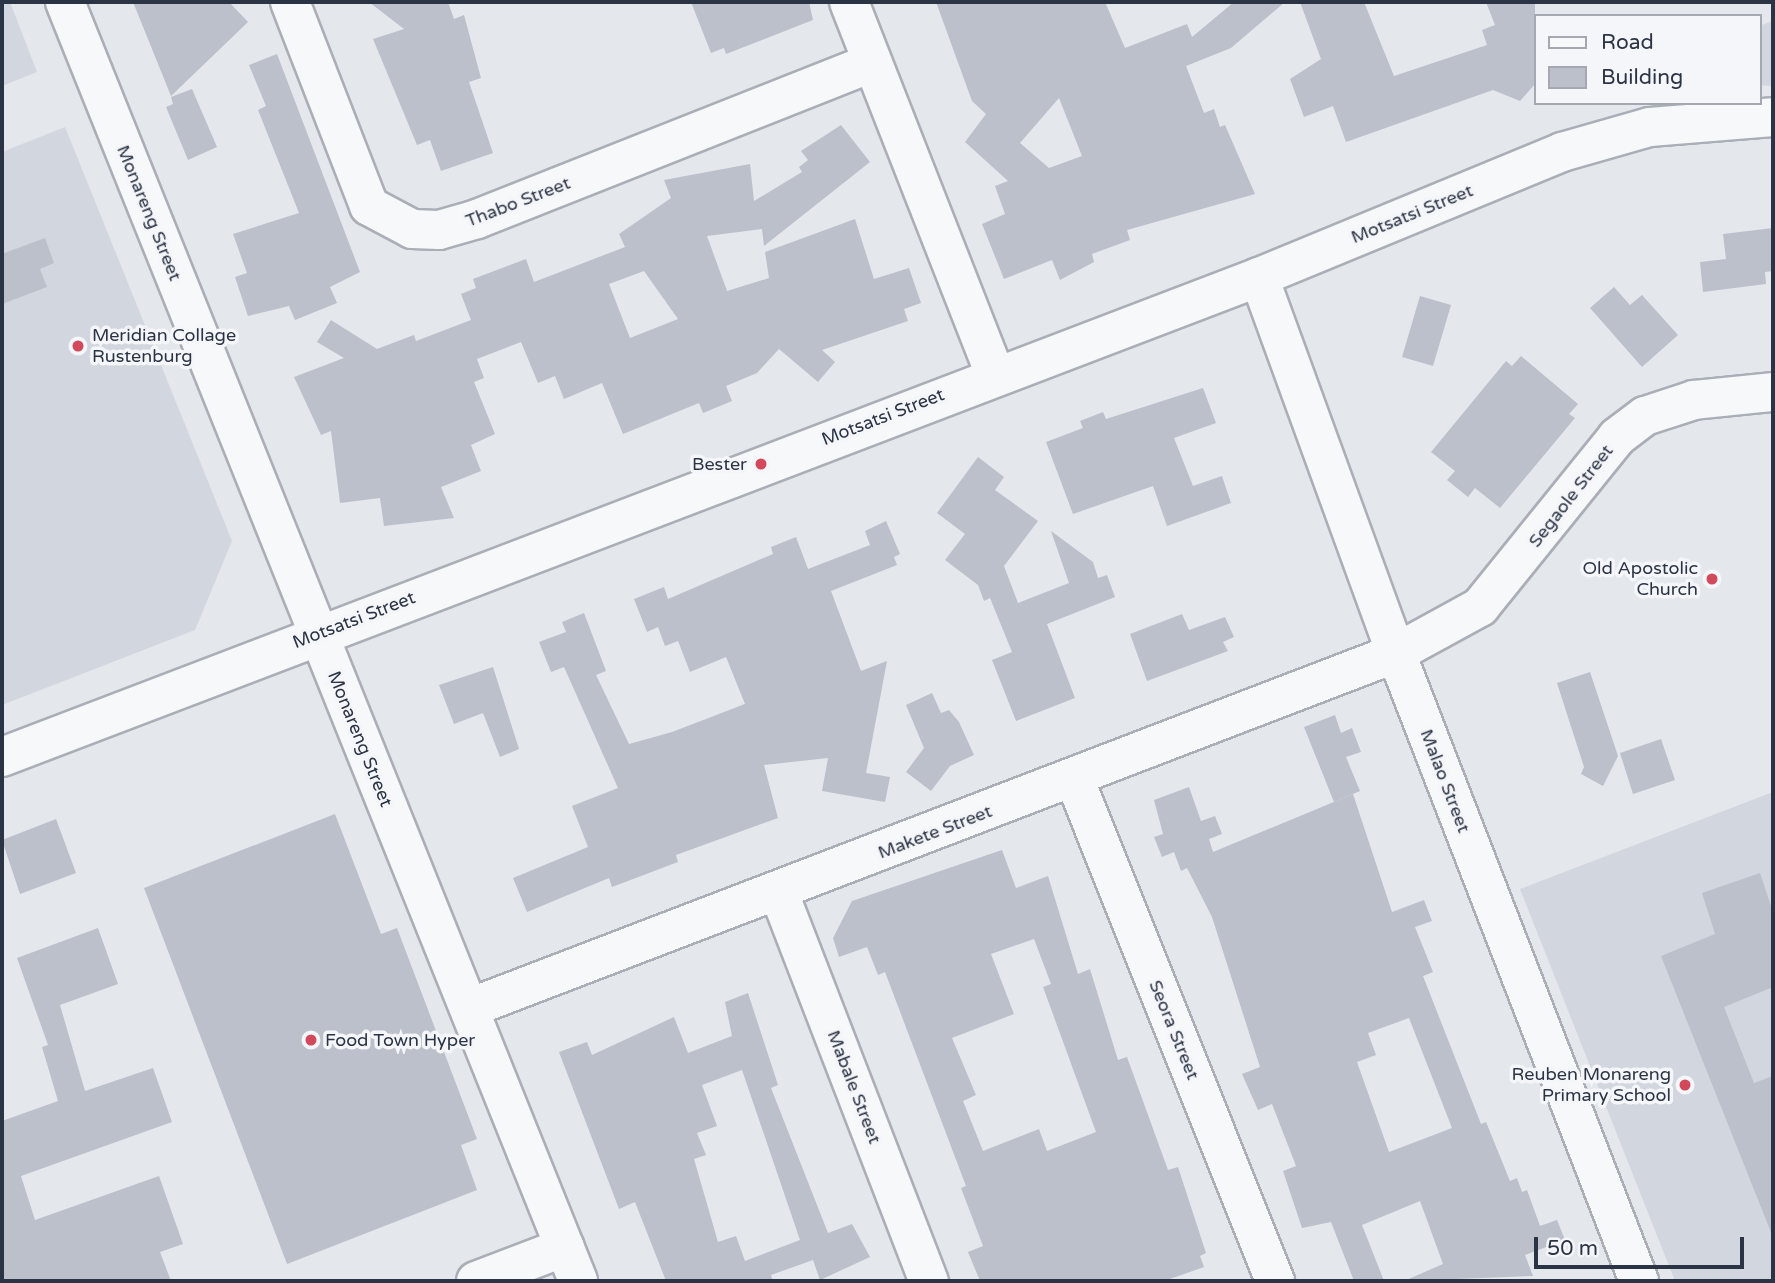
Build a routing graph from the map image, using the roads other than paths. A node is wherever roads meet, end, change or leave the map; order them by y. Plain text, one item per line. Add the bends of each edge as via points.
1 (65, 2) edge
2 (289, 2) edge
3 (849, 2) edge
4 (872, 63) junction
5 (1773, 117) edge
6 (1259, 277) junction
7 (995, 374) junction
8 (1773, 392) edge
9 (317, 634) junction
10 (1395, 653) junction
11 (2, 757) edge
12 (1074, 778) junction
13 (779, 893) junction
14 (472, 1007) junction
15 (571, 1264) edge
16 (476, 1281) edge
17 (929, 1281) edge
18 (1275, 1281) edge
19 (1639, 1281) edge

1 - 9 street, Monareng Street
2 - 4 street, Thabo Street via 369,206 412,229 439,230 477,219
3 - 4 street
4 - 7 street
5 - 6 street, Motsatsi Street via 1650,127 1562,152
6 - 7 street, Motsatsi Street
6 - 10 street, Malao Street
7 - 9 street, Motsatsi Street
8 - 10 street, Segaole Street via 1694,400 1645,416 1616,437 1480,607
9 - 11 street, Motsatsi Street
9 - 14 street, Monareng Street
10 - 12 street, Makete Street
10 - 19 street, Malao Street
12 - 13 street, Makete Street
12 - 18 street, Seora Street
13 - 14 street, Makete Street
13 - 17 street, Mabale Street
14 - 15 street, Monareng Street
15 - 16 street

